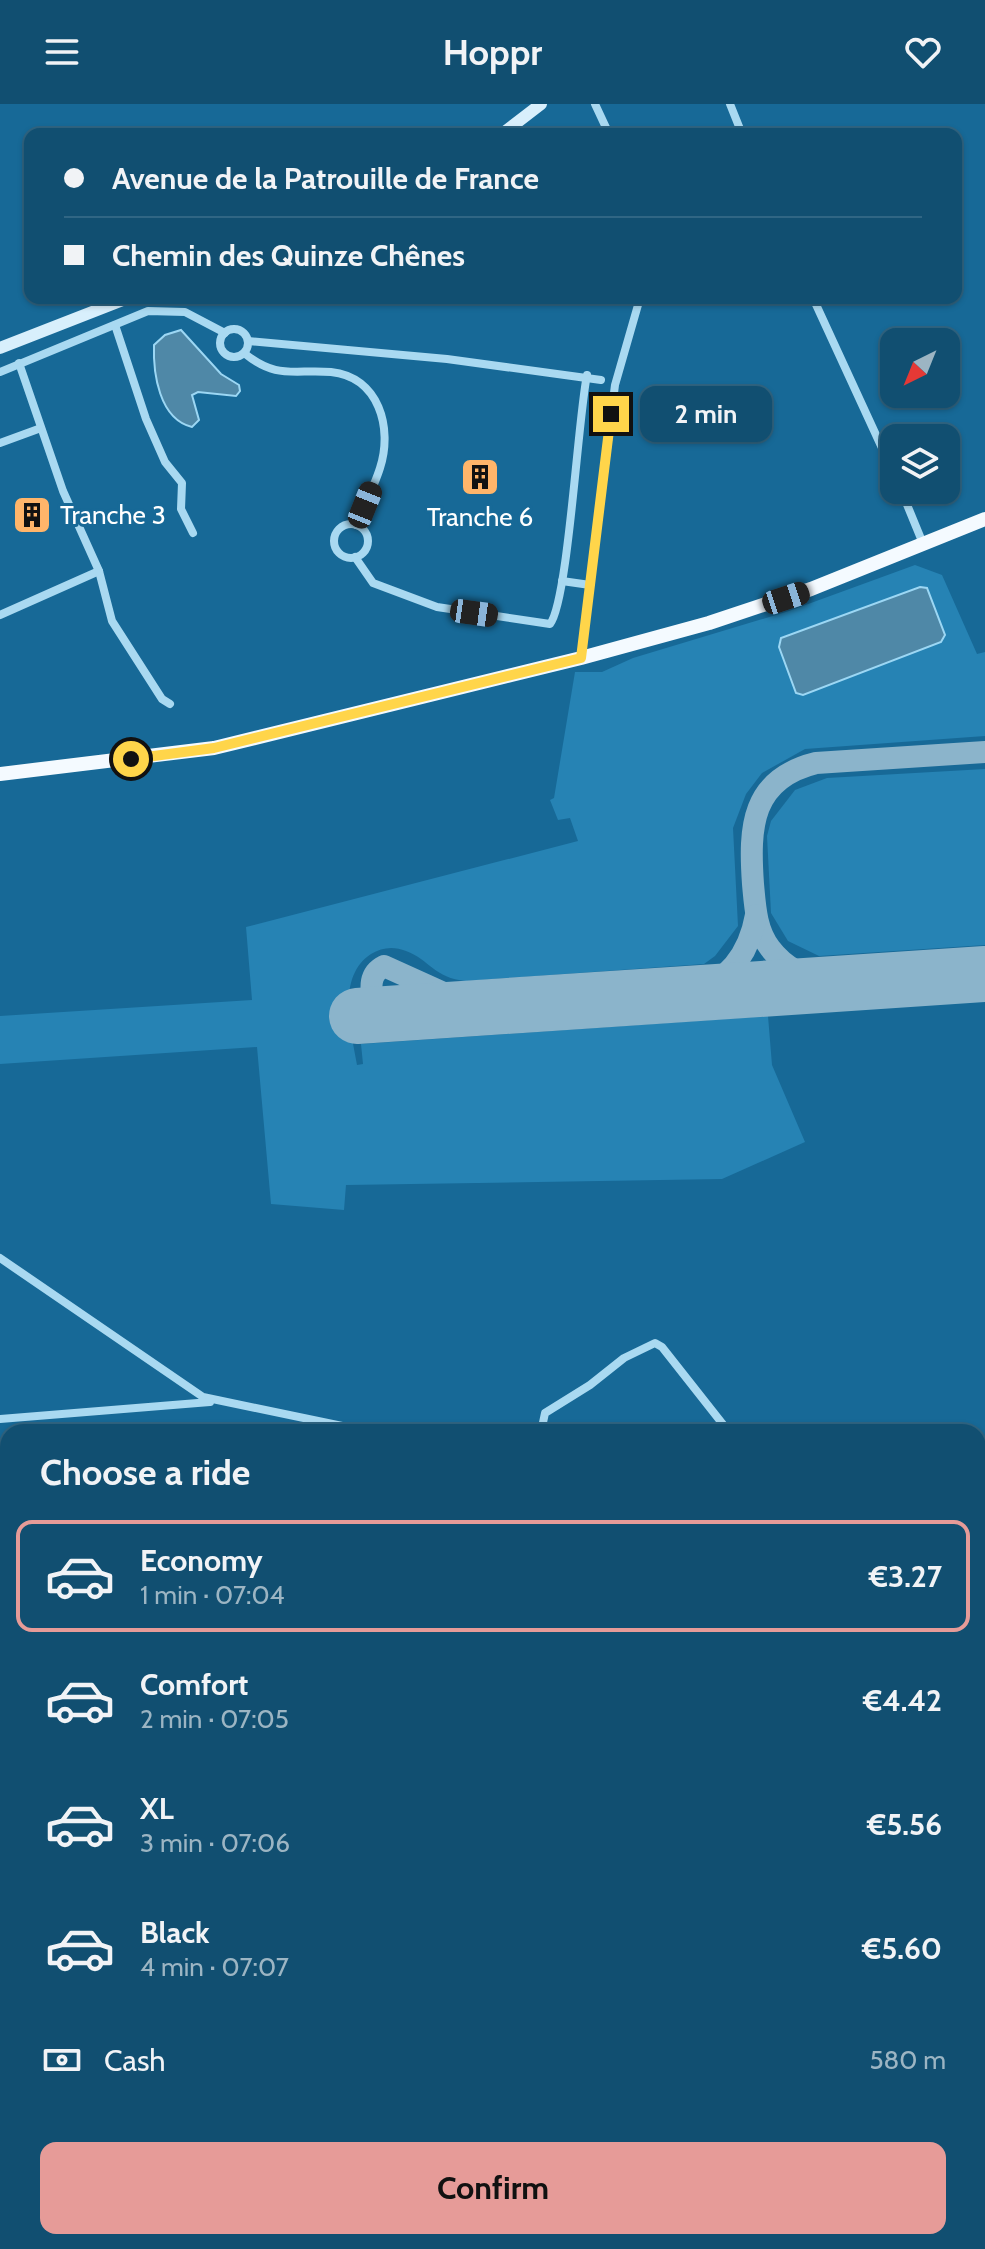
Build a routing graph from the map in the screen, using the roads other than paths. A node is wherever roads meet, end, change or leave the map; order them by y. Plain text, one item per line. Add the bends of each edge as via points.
1 (541, 104) edge
2 (595, 104) edge
3 (730, 104) edge
4 (510, 128) edge
5 (606, 128) edge
6 (740, 128) edge
7 (113, 304) edge
8 (638, 304) edge
9 (816, 304) edge
10 (115, 325) junction
11 (225, 333) junction
12 (248, 341) junction
13 (0, 348) edge
14 (244, 353) junction
15 (19, 363) junction
16 (0, 372) edge
17 (587, 375) junction
18 (601, 380) dead end
19 (41, 428) junction
20 (0, 443) edge
21 (880, 444) edge
22 (907, 504) edge
23 (985, 519) edge
24 (356, 525) junction
25 (193, 533) dead end
26 (925, 546) junction
27 (355, 557) junction
28 (99, 571) junction
29 (562, 581) junction
30 (590, 585) junction
31 (0, 615) edge
32 (581, 658) junction
33 (170, 704) dead end
34 (0, 774) edge
35 (0, 1258) edge
36 (215, 1402) junction
37 (0, 1419) edge
38 (329, 1424) edge
39 (543, 1424) edge
40 (723, 1424) edge

1 - 4 street
2 - 5 street
3 - 6 street
7 - 13 street
8 - 30 street via 615,385
9 - 21 street
10 - 11 street via 148,311 170,310 200,317
10 - 15 street
10 - 25 street via 146,419 165,462 182,483 181,509
11 - 12 street via 237,329
11 - 14 street via 220,343 225,354
12 - 14 street
12 - 17 street
14 - 24 street via 272,371 343,374 379,403 384,434 381,466
15 - 16 street
15 - 19 street
17 - 18 street
17 - 29 street
19 - 20 street
19 - 28 street
22 - 26 street
23 - 26 main road
24 - 27 street via 368,542
24 - 27 street via 340,528 334,542 341,555
26 - 32 main road via 709,623
27 - 29 street via 373,583 437,607 544,624 556,616
28 - 31 street
28 - 33 street via 120,638
29 - 30 street
30 - 32 street
32 - 34 main road via 214,748
35 - 36 street via 189,1390
36 - 37 street
36 - 38 street
39 - 40 street via 545,1413 655,1343

